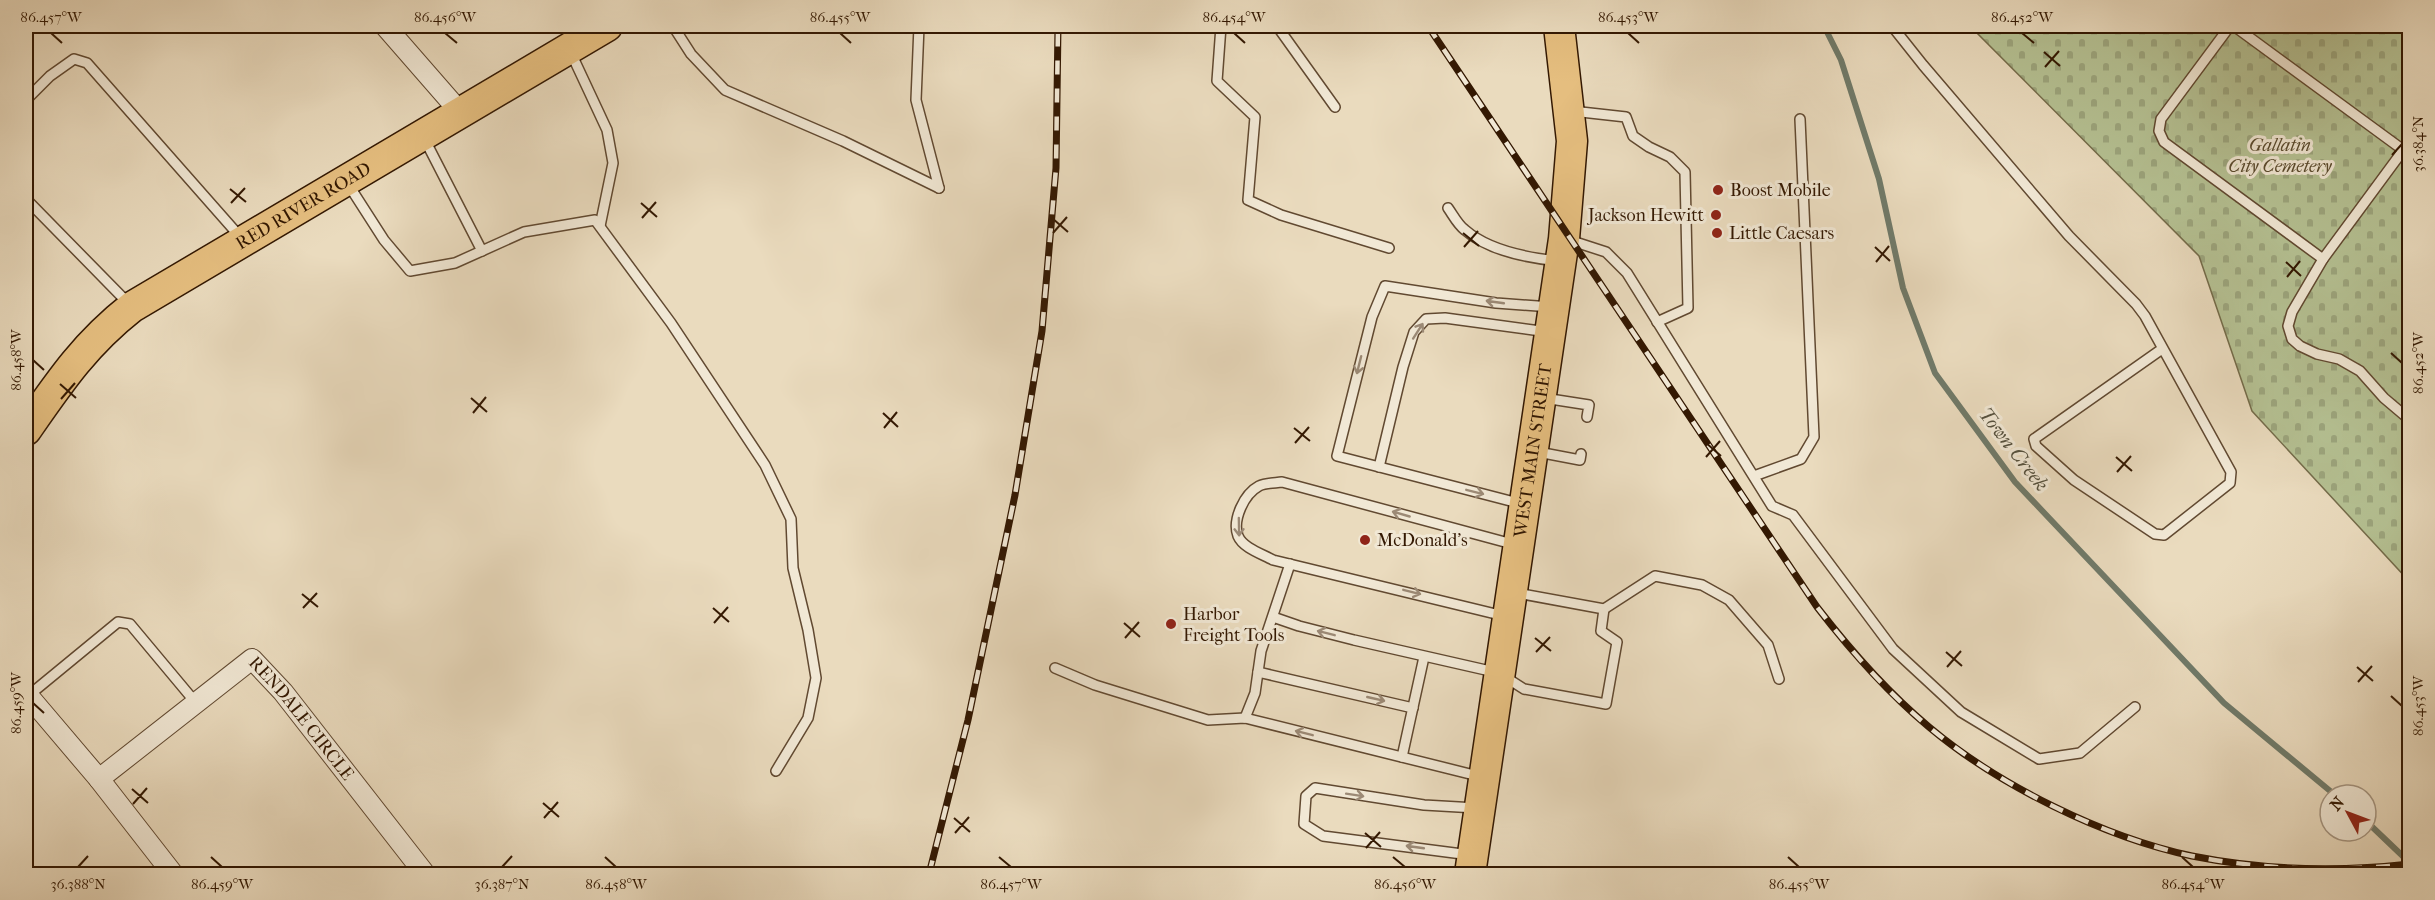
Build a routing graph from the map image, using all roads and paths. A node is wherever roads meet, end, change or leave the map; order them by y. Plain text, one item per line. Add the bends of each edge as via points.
1 (385, 26) edge
2 (606, 26) edge
3 (673, 26) edge
4 (919, 26) edge
5 (1221, 26) edge
6 (1277, 26) edge
7 (1559, 26) edge
8 (1892, 26) edge
9 (2232, 26) edge
10 (569, 48) junction
11 (26, 100) edge
12 (1335, 107) dead end
13 (1570, 111) junction
14 (460, 112) junction
15 (1800, 119) dead end
16 (423, 135) junction
17 (2409, 141) edge
18 (2406, 153) edge
19 (347, 182) junction
20 (26, 199) edge
21 (1448, 208) dead end
22 (600, 226) junction
23 (243, 240) junction
24 (1389, 248) dead end
25 (1562, 250) junction
26 (482, 251) junction
27 (2323, 259) junction
28 (132, 307) junction
29 (1551, 320) junction
30 (1657, 322) junction
31 (2162, 349) junction
32 (1540, 397) junction
33 (30, 414) edge
34 (1587, 417) dead end
35 (2409, 420) edge
36 (1532, 452) junction
37 (1581, 454) dead end
38 (1379, 467) junction
39 (1754, 477) junction
40 (1524, 504) junction
41 (1518, 545) junction
42 (1290, 564) junction
43 (1510, 604) junction
44 (1604, 609) junction
45 (1273, 617) junction
46 (1424, 657) junction
47 (1055, 668) dead end
48 (1258, 672) junction
49 (1499, 673) junction
50 (1779, 679) dead end
51 (27, 695) edge
52 (195, 703) junction
53 (2135, 707) dead end
54 (1413, 708) junction
55 (1245, 718) junction
56 (1402, 757) junction
57 (776, 771) dead end
58 (99, 778) junction
59 (1484, 778) junction
60 (1480, 809) junction
61 (1471, 865) edge
62 (173, 874) edge
63 (425, 874) edge

1 - 14 street
2 - 10 main road, RED RIVER ROAD
3 - 4 lane via 691,54 725,90 939,188 916,100
5 - 24 lane via 1217,81 1255,117 1248,200 1281,215
6 - 12 lane
7 - 13 main road, WEST MAIN STREET
8 - 31 lane via 2061,227 2136,304
9 - 18 lane
9 - 27 lane via 2161,119 2159,131 2164,142
10 - 14 main road, RED RIVER ROAD
10 - 22 lane via 607,130 614,163
11 - 23 lane via 74,59 87,63
13 - 25 main road, WEST MAIN STREET via 1572,141
13 - 30 lane via 1626,117 1633,136 1670,157 1685,172 1688,308
14 - 16 main road, RED RIVER ROAD
15 - 39 lane via 1814,437 1801,459
16 - 19 main road, RED RIVER ROAD
16 - 26 lane
17 - 18 lane
18 - 27 lane
19 - 23 main road, RED RIVER ROAD
19 - 26 lane via 384,240 410,271 455,263
20 - 28 lane
21 - 25 lane via 1465,230 1527,258
22 - 26 lane via 595,220 524,232
22 - 57 lane via 672,323 765,465 791,519 793,568 816,678 808,718
23 - 28 main road, RED RIVER ROAD
25 - 29 main road, WEST MAIN STREET
25 - 30 lane via 1606,252 1627,273
27 - 35 lane via 2292,312 2288,326 2292,339 2360,371
28 - 33 main road, RED RIVER ROAD via 76,358
29 - 32 main road, WEST MAIN STREET
38 -> 29 lane via 1414,332 1426,319
29 -> 38 lane via 1496,303 1385,286 1372,317 1337,456
30 - 39 lane
31 - 31 lane via 2231,472 2230,483 2164,535 2155,534 2074,480 2036,446 2034,439
32 - 34 lane via 1589,405
32 - 36 main road, WEST MAIN STREET
36 - 37 lane via 1580,460
36 - 40 main road, WEST MAIN STREET
38 -> 40 lane
39 - 53 lane via 1772,506 1793,515 1893,649 1961,712 2039,759 2080,753
40 - 41 main road, WEST MAIN STREET
41 -> 42 lane via 1282,482 1259,486 1244,499 1238,536 1247,546
41 - 43 main road, WEST MAIN STREET
42 -> 43 lane
42 - 45 lane
43 - 44 lane
43 - 49 main road, WEST MAIN STREET
44 - 49 lane via 1601,631 1617,642 1606,705 1524,690
44 - 50 lane via 1655,576 1702,585 1729,600 1768,645
46 -> 45 lane
45 - 48 lane
46 - 49 lane
46 - 54 lane
47 - 55 lane via 1208,720
48 -> 54 lane
48 - 55 lane
49 - 59 main road, WEST MAIN STREET
51 - 52 lane via 118,622 129,624
51 - 58 street
52 - 58 street, RENDALE CIRCLE
52 - 63 street, RENDALE CIRCLE via 252,659 298,710
54 - 56 lane
56 -> 55 lane
56 - 59 lane
58 - 62 street
59 - 60 main road, WEST MAIN STREET
60 - 61 main road, WEST MAIN STREET
61 -> 60 lane via 1323,836 1304,824 1306,796 1316,788 1424,805

